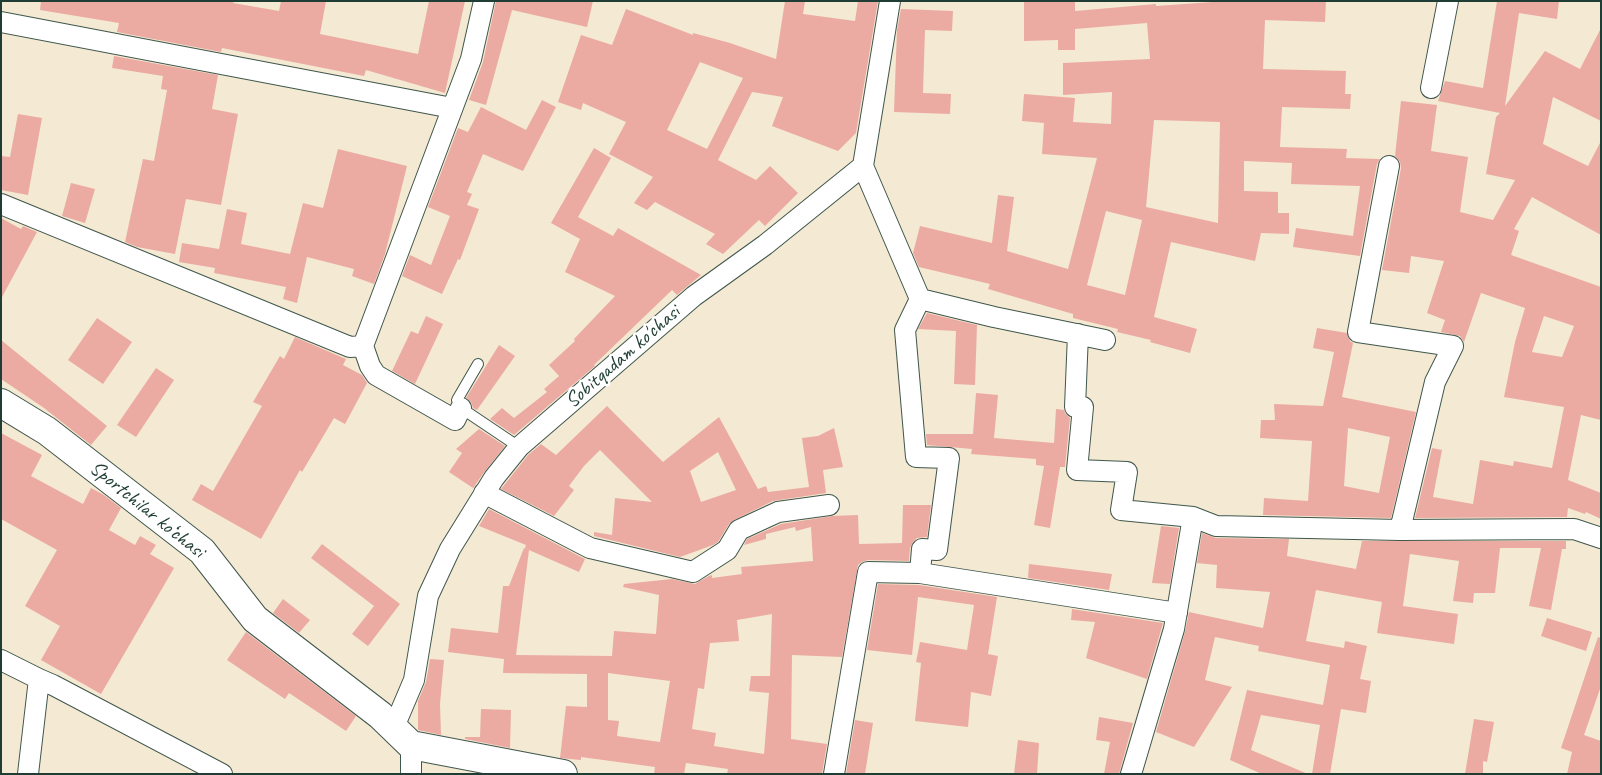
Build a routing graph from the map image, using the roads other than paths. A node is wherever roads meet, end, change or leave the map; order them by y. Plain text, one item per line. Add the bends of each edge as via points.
1 (484, 1) edge
2 (890, 1) edge
3 (1448, 1) edge
4 (1, 22) edge
5 (1431, 88) dead end
6 (452, 108) junction
7 (863, 166) junction
8 (1390, 166) dead end
9 (1, 204) edge
10 (920, 299) junction
11 (1078, 334) junction
12 (1105, 340) dead end
13 (363, 346) junction
14 (478, 364) dead end
15 (1, 403) edge
16 (461, 408) junction
17 (519, 447) junction
18 (484, 493) junction
19 (829, 505) dead end
20 (1193, 517) junction
21 (1400, 530) junction
22 (1601, 538) edge
23 (925, 574) junction
24 (1177, 613) junction
25 (1, 660) edge
26 (39, 679) junction
27 (402, 736) junction
28 (28, 774) edge
29 (222, 774) edge
30 (410, 774) edge
31 (564, 774) edge
32 (834, 774) edge
33 (1131, 774) edge

1 - 6 street via 471,59
2 - 7 street
3 - 5 street
4 - 6 street
6 - 13 street
7 - 10 street
7 - 17 street, Sobitqadam ko'chasi via 765,246 694,296
8 - 21 street via 1358,332 1453,346 1435,382
9 - 13 street via 350,347
10 - 11 street
10 - 23 street via 905,330 916,457 949,458 937,550 922,549
11 - 12 street
11 - 20 street via 1075,407 1083,407 1077,470 1128,472 1121,510
13 - 16 street via 376,375 455,420
14 - 16 lane via 457,400
15 - 27 street, Sportchilar ko‘chasi via 46,431 202,550 255,619 380,715
16 - 17 lane
17 - 18 street, Sobitqadam ko'chasi
18 - 19 street via 590,548 693,572 727,550 739,530 778,512
18 - 27 street, Sobitqadam ko'chasi via 450,549 428,596
20 - 21 street via 1216,526
20 - 24 street
21 - 22 street via 1574,529
23 - 24 street
23 - 32 street via 868,572
24 - 33 street
25 - 26 street
26 - 28 street
26 - 29 street
27 - 30 street
27 - 31 street, Sportchilar ko‘chasi

